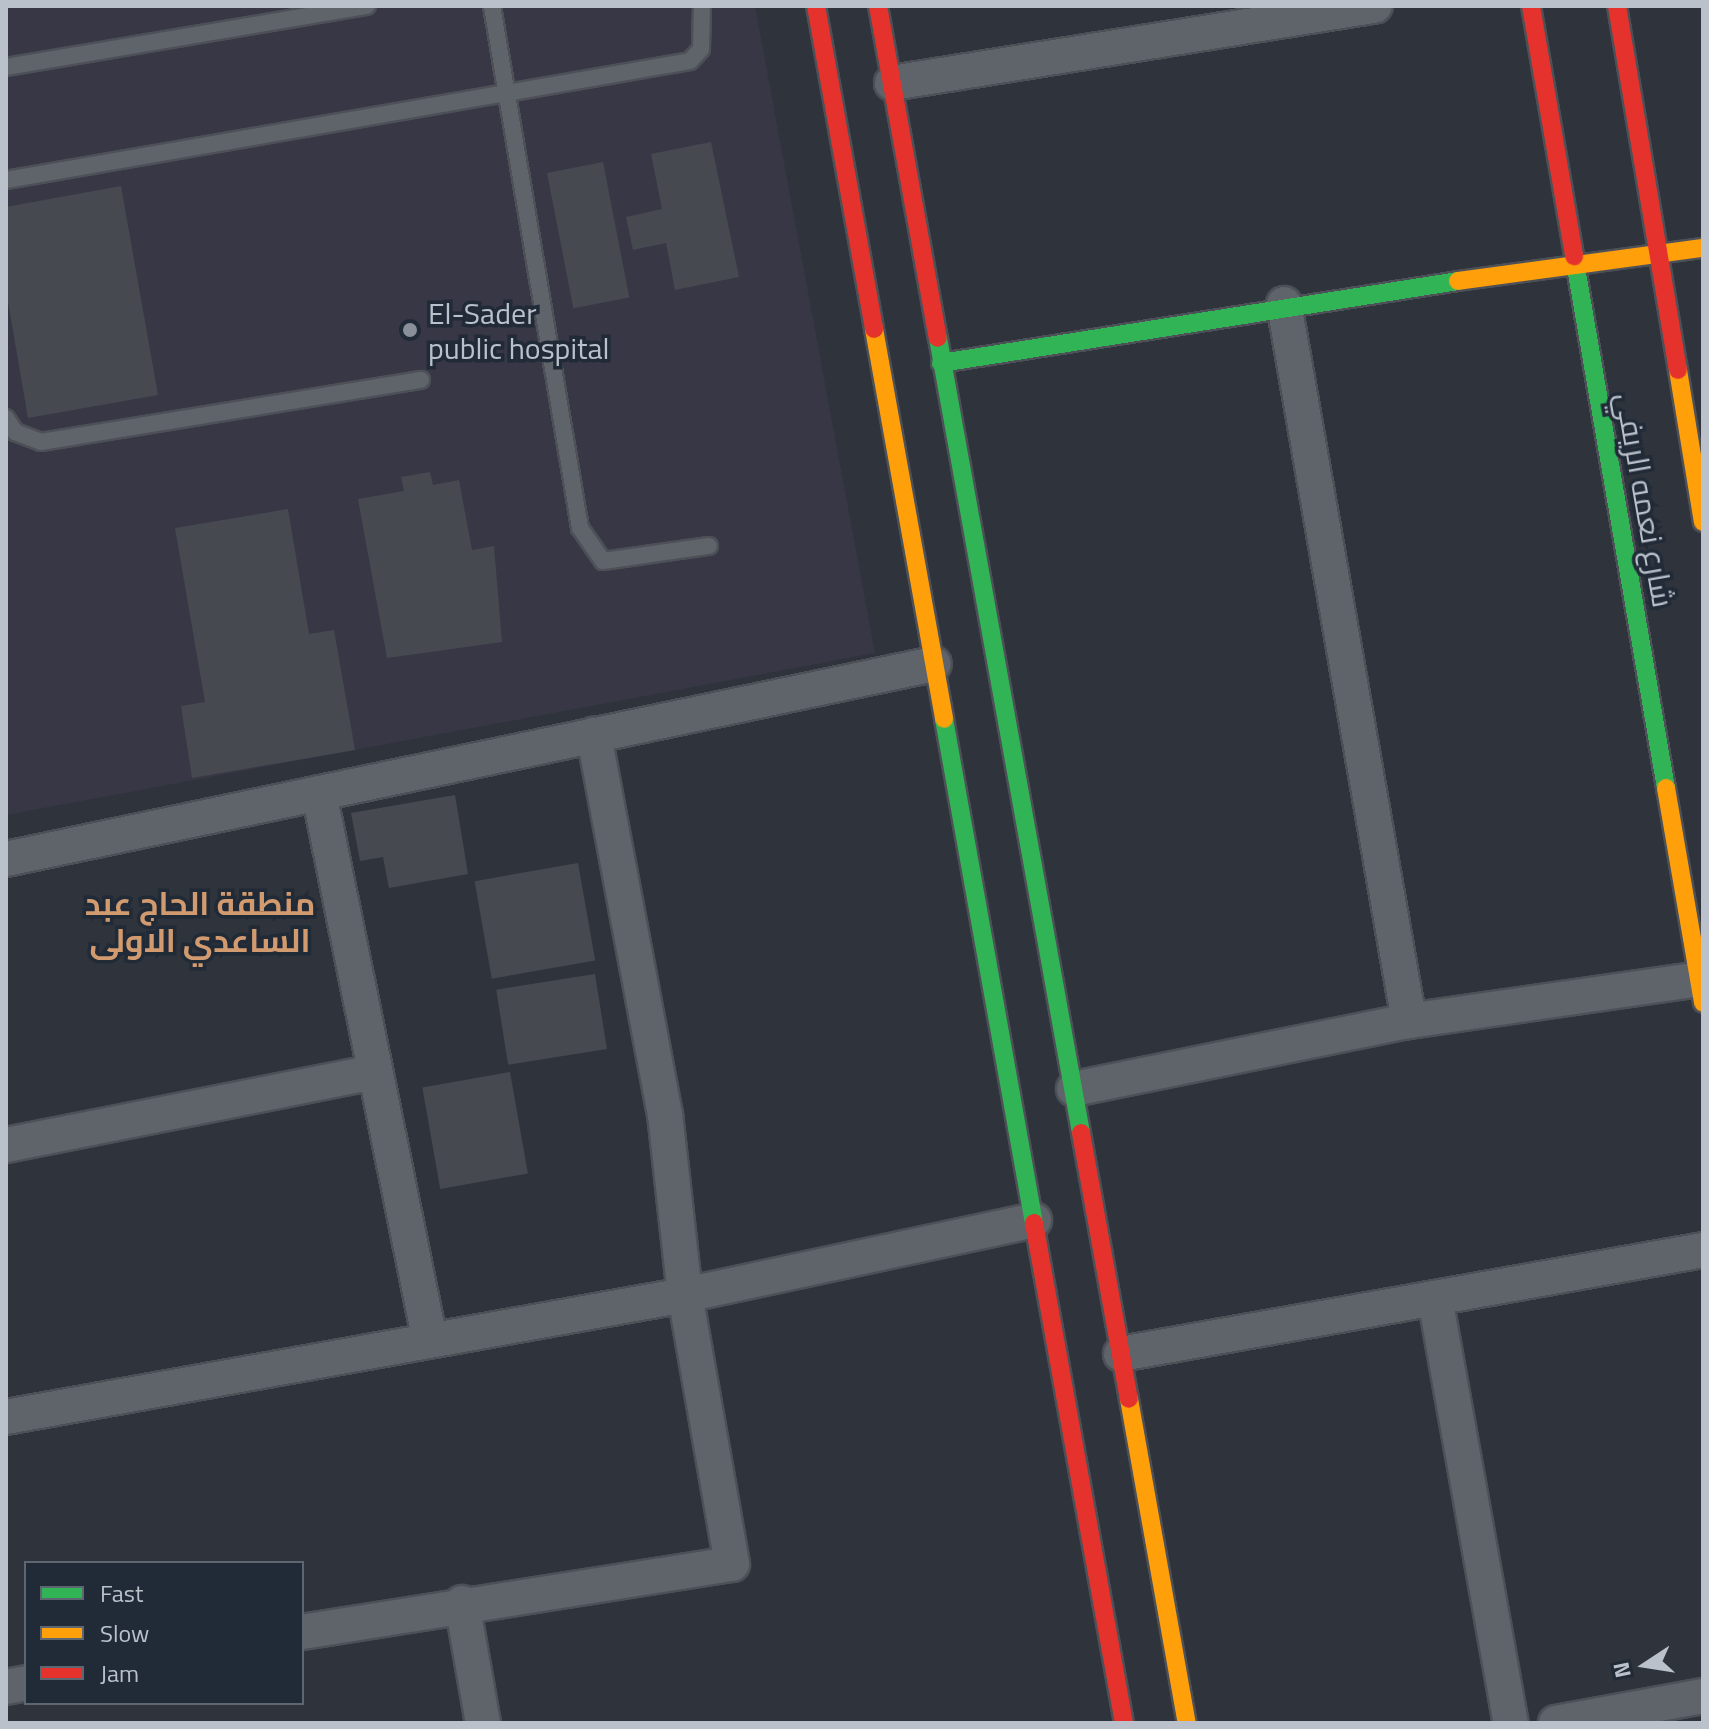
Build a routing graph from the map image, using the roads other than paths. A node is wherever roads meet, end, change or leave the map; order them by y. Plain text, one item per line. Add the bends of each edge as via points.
1 (367, 6) edge
2 (492, 6) edge
3 (702, 6) edge
4 (816, 6) edge
5 (878, 6) edge
6 (1375, 6) edge
7 (1531, 6) edge
8 (1617, 6) edge
9 (1192, 21) edge
10 (6, 67) edge
11 (892, 83) junction
12 (506, 96) junction
13 (6, 180) edge
14 (1703, 248) edge
15 (1657, 256) junction
16 (1577, 268) junction
17 (1284, 304) junction
18 (941, 363) junction
19 (421, 380) dead end
20 (6, 418) edge
21 (1703, 522) edge
22 (709, 546) dead end
23 (934, 664) junction
24 (594, 735) junction
25 (319, 793) junction
26 (6, 859) edge
27 (1701, 991) edge
28 (1409, 1021) junction
29 (375, 1072) junction
30 (1074, 1089) junction
31 (6, 1145) edge
32 (1034, 1220) junction
33 (1703, 1250) edge
34 (685, 1295) junction
35 (1435, 1298) junction
36 (430, 1341) junction
37 (1121, 1354) junction
38 (6, 1417) edge
39 (462, 1603) junction
40 (304, 1632) edge
41 (1703, 1696) edge
42 (483, 1723) edge
43 (1124, 1723) edge
44 (1187, 1723) edge
45 (1511, 1723) edge
46 (1556, 1723) edge

1 - 10 lane
2 - 12 lane
3 - 12 lane via 701,49 690,61
4 - 23 street
5 - 11 street
6 - 9 street
7 - 16 street, شارع نعمه الريفي
8 - 15 street, شارع نعمه الريفي
9 - 11 street
11 - 18 street
12 - 13 lane
12 - 22 lane via 580,528 603,561
14 - 15 street
15 - 16 street
15 - 21 street, شارع نعمه الريفي
16 - 17 street
16 - 27 street, شارع نعمه الريفي
17 - 18 street
17 - 28 street
18 - 30 street
19 - 20 lane via 41,442 15,432
23 - 24 street
23 - 32 street
24 - 25 street
24 - 34 street via 665,1115
25 - 26 street
25 - 29 street
27 - 28 street
28 - 30 street
29 - 31 street
29 - 36 street
30 - 37 street
32 - 34 street
32 - 43 street
33 - 35 street
34 - 36 street
34 - 39 street via 732,1564
35 - 37 street
35 - 45 street
36 - 38 street
37 - 44 street
39 - 40 street
39 - 42 street
41 - 46 street

